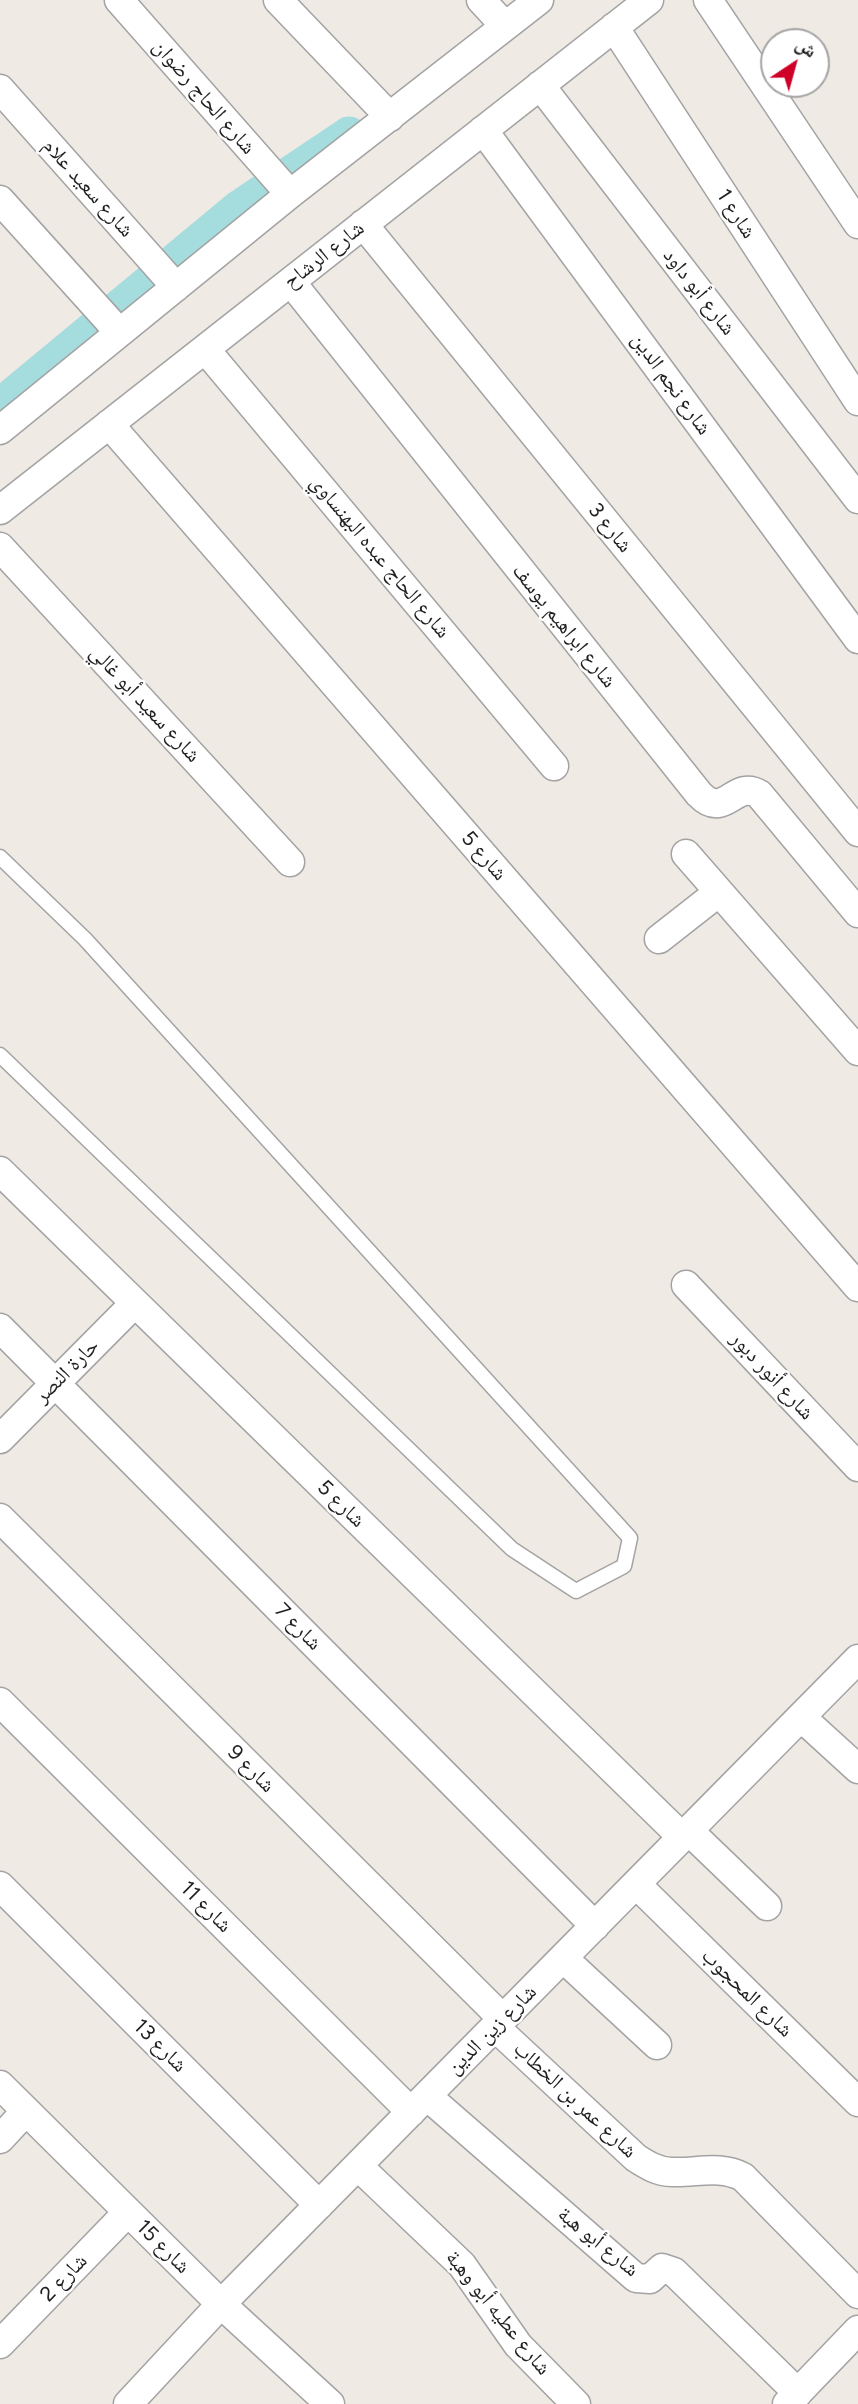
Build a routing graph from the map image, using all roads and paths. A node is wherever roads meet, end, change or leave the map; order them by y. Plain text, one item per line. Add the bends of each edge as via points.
1 (119, 0) edge
2 (278, 0) edge
3 (481, 0) edge
4 (539, 0) edge
5 (649, 0) edge
6 (708, 0) edge
7 (505, 26) junction
8 (614, 27) junction
9 (540, 85) junction
10 (0, 89) edge
11 (390, 117) junction
12 (483, 130) junction
13 (290, 194) junction
14 (0, 200) edge
15 (363, 224) junction
16 (858, 224) edge
17 (291, 282) junction
18 (176, 287) junction
19 (119, 332) junction
20 (205, 349) junction
21 (858, 401) edge
22 (109, 425) junction
23 (1, 429) edge
24 (858, 499) edge
25 (0, 510) edge
26 (0, 547) edge
27 (858, 639) edge
28 (554, 766) dead end
29 (858, 832) edge
30 (686, 854) dead end
31 (0, 857) edge
32 (290, 862) dead end
33 (719, 892) junction
34 (858, 914) edge
35 (659, 939) dead end
36 (858, 1051) edge
37 (0, 1055) edge
38 (0, 1171) edge
39 (686, 1285) dead end
40 (858, 1287) edge
41 (135, 1303) junction
42 (0, 1328) edge
43 (55, 1383) junction
44 (0, 1439) edge
45 (858, 1467) edge
46 (0, 1518) edge
47 (858, 1659) edge
48 (0, 1702) edge
49 (801, 1717) junction
50 (858, 1769) edge
51 (686, 1834) junction
52 (636, 1884) junction
53 (0, 1886) edge
54 (767, 1906) dead end
55 (595, 1926) junction
56 (564, 1958) junction
57 (499, 2023) junction
58 (657, 2045) dead end
59 (0, 2085) edge
60 (858, 2102) edge
61 (419, 2104) junction
62 (26, 2111) junction
63 (0, 2139) edge
64 (358, 2166) junction
65 (319, 2205) junction
66 (128, 2212) junction
67 (858, 2294) edge
68 (221, 2304) junction
69 (858, 2330) edge
70 (0, 2344) edge
71 (792, 2399) edge
72 (128, 2404) edge
73 (330, 2404) edge
74 (576, 2404) edge

1 - 13 street, شارع الحاج رضوان
2 - 11 street
3 - 7 street
4 - 7 street
5 - 8 street, شارع الرشاح
6 - 16 street
7 - 11 street
8 - 9 street, شارع الرشاح
8 - 21 street, شارع 1
9 - 12 street, شارع الرشاح
9 - 24 street, شارع أبو داود
10 - 18 street, شارع سعيد علام
11 - 13 street
12 - 15 street, شارع الرشاح
12 - 27 street, شارع نجم الدين
13 - 18 street
14 - 19 street
15 - 17 street, شارع الرشاح
15 - 29 street, شارع 3
17 - 20 street, شارع الرشاح
17 - 34 street, شارع ابراهيم يوسف via 699,794 716,804 743,790 759,794
18 - 19 street
19 - 23 street
20 - 22 street, شارع الرشاح
20 - 28 street, شارع الحاج عبده البهنساوي
22 - 25 street, شارع الرشاح
22 - 40 street, شارع 5
26 - 32 street, شارع سعيد أبو غالي
30 - 33 street
31 - 37 lane via 85,939 630,1538 624,1566 576,1591 512,1549
33 - 35 street
33 - 36 street
38 - 41 street, شارع 5
39 - 45 street, شارع أنور دبور
41 - 43 street, حارة النصر
41 - 51 street, شارع 5
42 - 43 street, شارع 7
43 - 44 street, حارة النصر
43 - 55 street, شارع 7
46 - 57 street, شارع 9
47 - 49 street, شارع زين الدين
48 - 61 street, شارع 11
49 - 50 street
49 - 51 street, شارع زين الدين
51 - 52 street, شارع زين الدين
51 - 54 street, شارع 5
52 - 55 street, شارع زين الدين
52 - 60 street, شارع المحجوب
53 - 65 street, شارع 13
55 - 56 street, شارع زين الدين
56 - 57 street, شارع زين الدين
56 - 58 street
57 - 61 street, شارع زين الدين
57 - 67 street, شارع عمر بن الخطاب via 636,2158 669,2172 716,2169 743,2178
59 - 62 street, شارع 15
61 - 64 street, شارع زين الدين
61 - 71 street, شارع أبو هبة via 636,2278 650,2278 662,2268 674,2272
62 - 63 street
62 - 66 street, شارع 15
64 - 65 street, شارع زين الدين
64 - 74 street, شارع عطيه أبو وهبة via 463,2265 518,2345
65 - 68 street, شارع زين الدين
66 - 68 street, شارع 15
66 - 70 street, شارع 2
68 - 72 street, شارع زين الدين
68 - 73 street, شارع 15
69 - 71 street

